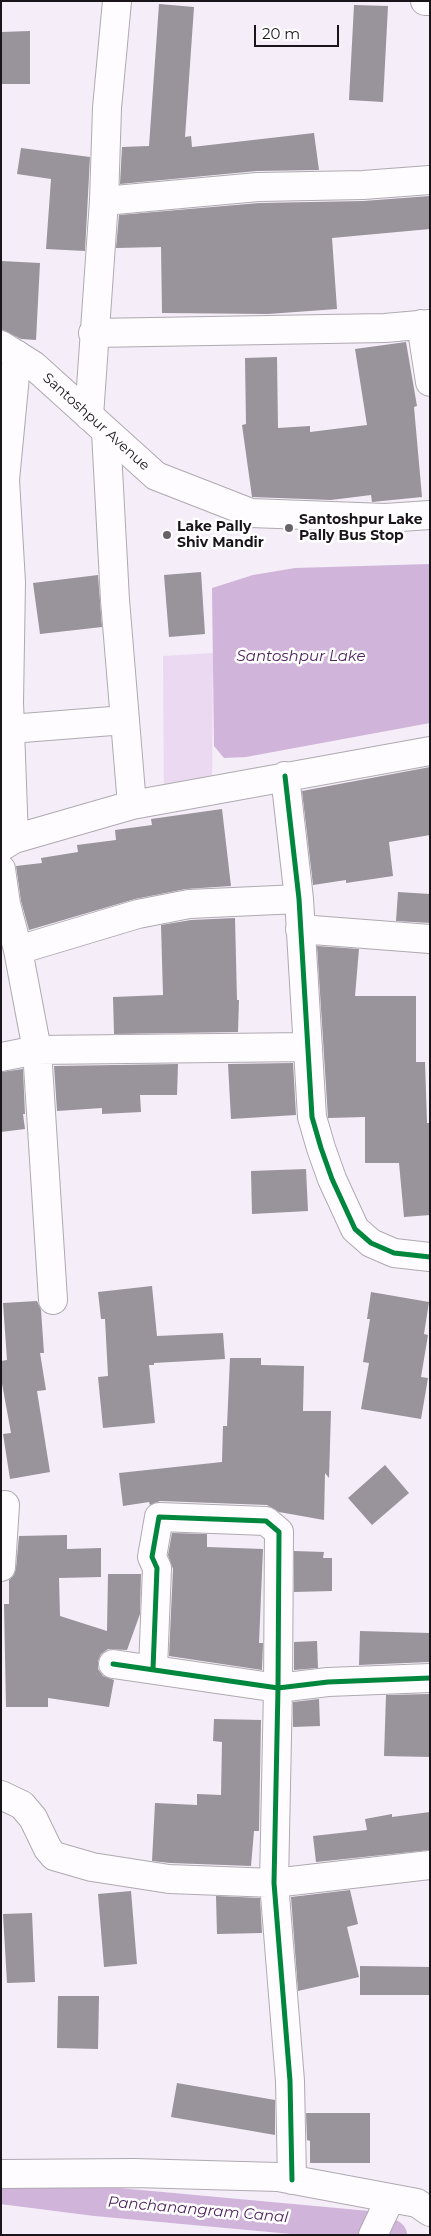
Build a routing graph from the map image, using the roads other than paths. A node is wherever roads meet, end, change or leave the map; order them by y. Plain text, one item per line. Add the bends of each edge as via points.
1 (117, 1) edge
2 (426, 1) edge
3 (430, 2) edge
4 (430, 180) edge
5 (104, 201) junction
6 (425, 324) edge
7 (93, 333) junction
8 (9, 350) edge
9 (430, 382) edge
10 (97, 424) junction
11 (430, 515) edge
12 (125, 720) junction
13 (10, 729) junction
14 (430, 751) edge
15 (285, 776) junction
16 (132, 805) junction
17 (7, 843) edge
18 (1, 869) edge
19 (299, 899) junction
20 (300, 929) junction
21 (430, 939) edge
22 (18, 950) junction
23 (308, 1047) junction
24 (37, 1050) junction
25 (1, 1057) edge
26 (430, 1257) edge
27 (53, 1300) dead end
28 (5, 1504) dead end
29 (1, 1567) edge
30 (113, 1664) dead end
31 (153, 1669) junction
32 (430, 1678) edge
33 (278, 1688) junction
34 (1, 1795) edge
35 (430, 1865) edge
36 (274, 1883) junction
37 (1, 2174) edge
38 (292, 2180) junction
39 (430, 2212) edge
40 (381, 2218) edge

1 - 5 street via 107,108
2 - 3 street
4 - 5 street via 258,187
5 - 7 street
6 - 7 street via 376,328
6 - 9 street
7 - 10 street
8 - 10 street, Santoshpur Avenue via 33,365
8 - 13 street via 5,480 11,582
10 - 11 street, Santoshpur Avenue via 156,476 251,513 385,518
10 - 12 street
12 - 13 street
12 - 16 street
13 - 17 street
14 - 15 street
15 - 16 street
15 - 19 street
16 - 17 street
18 - 22 street
19 - 20 street
19 - 22 street via 189,904 138,914
20 - 21 street
20 - 23 street
22 - 24 street
23 - 24 street
23 - 26 street via 312,1117 332,1179 355,1229 371,1243 394,1253
24 - 25 street
24 - 27 street
28 - 29 street
30 - 31 street
31 - 33 street
31 - 33 street via 157,1568 152,1557 159,1517 266,1521 279,1532
32 - 33 street via 328,1682
33 - 36 street
34 - 36 street via 22,1805 33,1818 48,1849 54,1856 70,1862 169,1879
35 - 36 street
36 - 38 street via 290,2081
37 - 38 street via 134,2173
38 - 40 street
39 - 40 street via 417,2204

